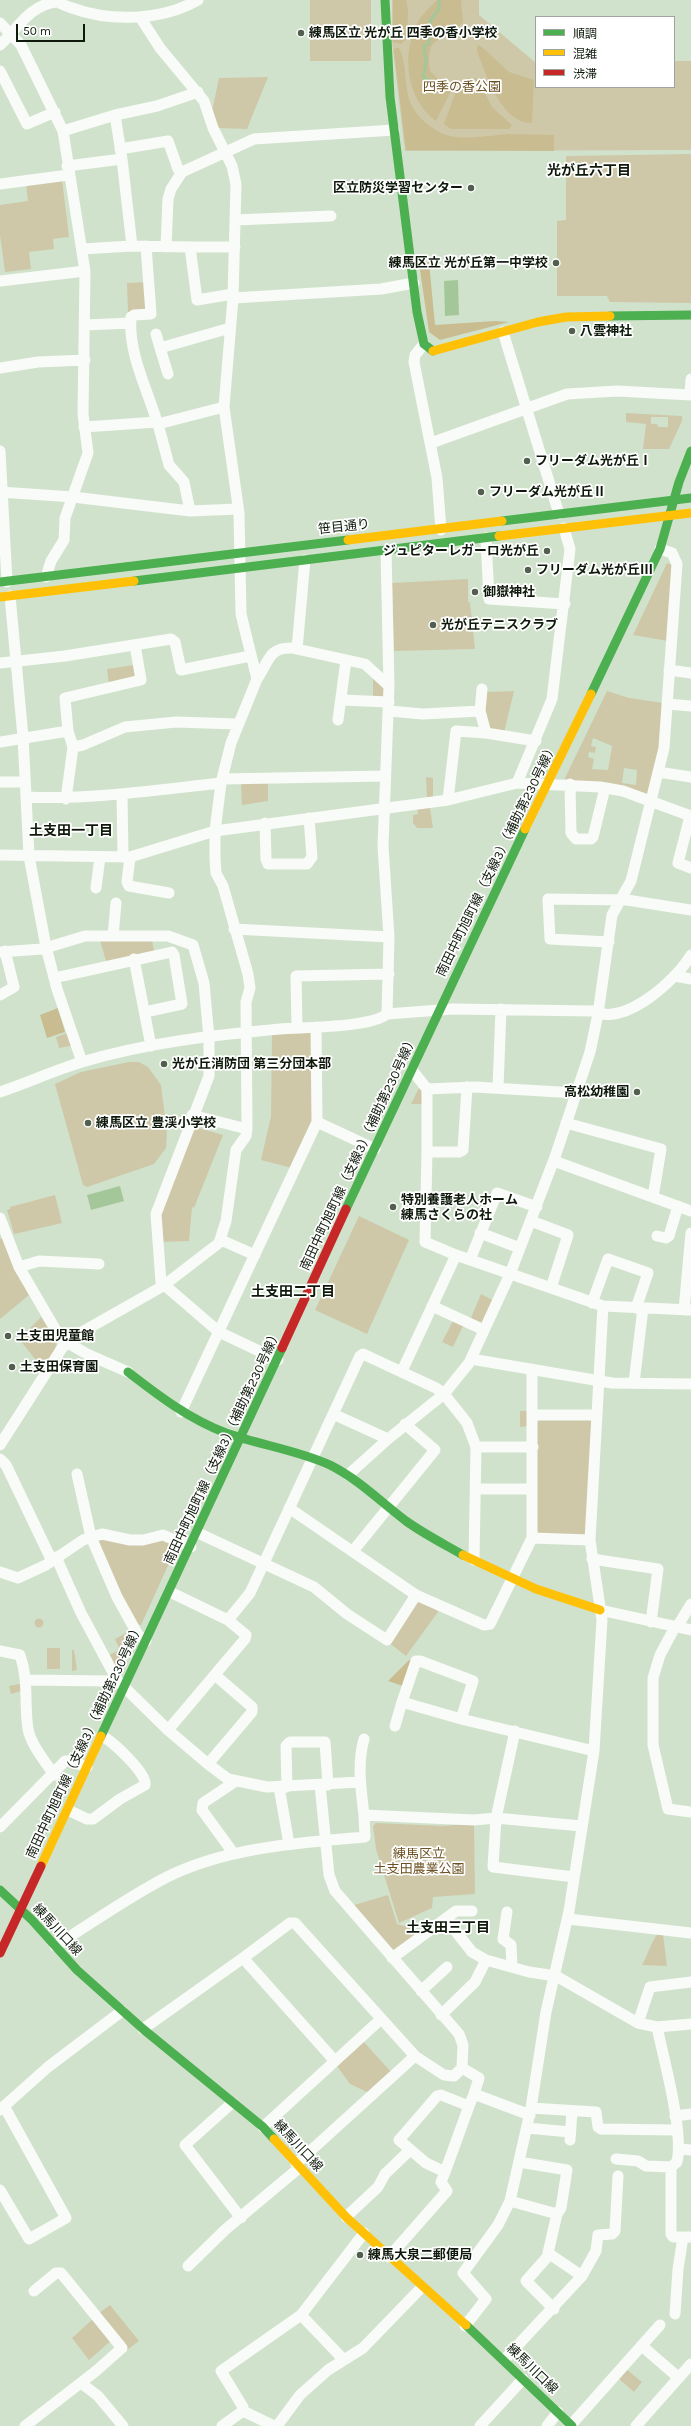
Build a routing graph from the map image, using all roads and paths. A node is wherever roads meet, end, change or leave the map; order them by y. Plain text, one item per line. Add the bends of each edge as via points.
1 (198, 0) edge
2 (385, 0) edge
3 (56, 1) edge
4 (140, 17) junction
5 (0, 23) edge
6 (11, 33) junction
7 (0, 45) edge
8 (0, 71) edge
9 (198, 92) junction
10 (55, 112) junction
11 (115, 115) junction
12 (394, 130) junction
13 (63, 131) junction
14 (121, 154) junction
15 (225, 154) junction
16 (68, 171) junction
17 (182, 172) junction
18 (0, 184) edge
19 (331, 216) dead end
20 (235, 220) junction
21 (132, 246) junction
22 (146, 246) junction
23 (166, 247) junction
24 (190, 247) junction
25 (235, 247) junction
26 (82, 249) junction
27 (85, 271) junction
28 (0, 281) edge
29 (414, 283) junction
30 (233, 296) junction
31 (691, 315) edge
32 (131, 323) junction
33 (85, 325) junction
34 (230, 328) junction
35 (503, 332) junction
36 (156, 334) dead end
37 (424, 344) junction
38 (160, 348) junction
39 (84, 360) junction
40 (0, 368) edge
41 (168, 374) dead end
42 (691, 379) edge
43 (691, 395) edge
44 (224, 407) junction
45 (527, 408) junction
46 (157, 423) junction
47 (84, 427) junction
48 (431, 443) junction
49 (0, 451) edge
50 (691, 451) edge
51 (0, 492) edge
52 (73, 497) junction
53 (691, 498) edge
54 (673, 501) junction
55 (238, 509) junction
56 (190, 512) junction
57 (691, 513) edge
58 (559, 514) junction
59 (671, 517) junction
60 (564, 528) junction
61 (441, 530) junction
62 (486, 538) junction
63 (660, 549) junction
64 (386, 550) junction
65 (240, 552) junction
66 (305, 560) junction
67 (240, 567) junction
68 (46, 577) junction
69 (3, 582) edge
70 (5, 597) edge
71 (565, 604) junction
72 (135, 645) junction
73 (297, 649) junction
74 (250, 656) junction
75 (346, 660) junction
76 (16, 662) junction
77 (0, 663) edge
78 (669, 670) junction
79 (691, 673) edge
80 (257, 679) junction
81 (389, 686) junction
82 (482, 689) dead end
83 (341, 700) junction
84 (667, 704) junction
85 (389, 706) junction
86 (691, 706) edge
87 (480, 711) junction
88 (338, 720) dead end
89 (238, 724) junction
90 (68, 731) junction
91 (486, 733) junction
92 (23, 737) junction
93 (536, 741) junction
94 (0, 742) edge
95 (73, 747) junction
96 (658, 772) junction
97 (384, 776) junction
98 (691, 777) edge
99 (222, 781) junction
100 (0, 782) edge
101 (25, 782) junction
102 (517, 783) junction
103 (548, 784) junction
104 (570, 784) junction
105 (605, 788) junction
106 (122, 794) junction
107 (26, 797) junction
108 (66, 799) junction
109 (448, 800) junction
110 (651, 801) junction
111 (383, 808) junction
112 (691, 816) edge
113 (309, 818) junction
114 (265, 823) junction
115 (215, 831) junction
116 (0, 855) edge
117 (29, 856) junction
118 (100, 857) junction
119 (127, 857) junction
120 (691, 868) edge
121 (96, 888) dead end
122 (169, 893) dead end
123 (621, 900) junction
124 (116, 903) dead end
125 (691, 910) edge
126 (234, 929) junction
127 (113, 936) junction
128 (389, 937) junction
129 (609, 942) junction
130 (46, 947) junction
131 (3, 952) edge
132 (691, 955) edge
133 (134, 960) junction
134 (389, 974) junction
135 (675, 976) junction
136 (54, 978) junction
137 (691, 979) edge
138 (0, 995) edge
139 (501, 1009) junction
140 (440, 1010) junction
141 (144, 1012) junction
142 (387, 1014) junction
143 (598, 1014) junction
144 (316, 1027) junction
145 (297, 1028) junction
146 (247, 1033) junction
147 (209, 1038) junction
148 (151, 1046) junction
149 (82, 1062) junction
150 (412, 1070) junction
151 (467, 1087) junction
152 (498, 1088) junction
153 (427, 1089) junction
154 (0, 1092) edge
155 (576, 1093) junction
156 (192, 1115) junction
157 (317, 1122) junction
158 (566, 1123) junction
159 (247, 1129) junction
160 (375, 1149) junction
161 (427, 1152) junction
162 (554, 1161) junction
163 (653, 1197) junction
164 (678, 1206) junction
165 (537, 1207) junction
166 (691, 1212) edge
167 (0, 1218) edge
168 (531, 1221) junction
169 (480, 1233) junction
170 (691, 1233) edge
171 (657, 1236) dead end
172 (221, 1240) junction
173 (520, 1248) junction
174 (456, 1255) junction
175 (255, 1256) junction
176 (470, 1260) junction
177 (99, 1264) dead end
178 (19, 1267) junction
179 (510, 1274) junction
180 (163, 1286) junction
181 (551, 1288) junction
182 (598, 1304) junction
183 (432, 1306) junction
184 (640, 1308) junction
185 (688, 1310) edge
186 (484, 1330) junction
187 (219, 1332) junction
188 (66, 1343) junction
189 (471, 1359) junction
190 (278, 1360) junction
191 (532, 1369) junction
192 (402, 1371) junction
193 (128, 1372) joint
194 (598, 1381) junction
195 (634, 1384) junction
196 (691, 1384) edge
197 (444, 1394) junction
198 (181, 1412) junction
199 (334, 1414) junction
200 (532, 1415) junction
201 (597, 1415) junction
202 (405, 1424) junction
203 (242, 1437) junction
204 (2, 1438) edge
205 (388, 1438) junction
206 (476, 1447) junction
207 (533, 1447) junction
208 (313, 1458) junction
209 (0, 1459) edge
210 (77, 1474) dead end
211 (348, 1476) junction
212 (476, 1489) junction
213 (532, 1489) junction
214 (289, 1508) junction
215 (390, 1508) junction
216 (198, 1533) junction
217 (91, 1537) junction
218 (532, 1538) junction
219 (590, 1540) junction
220 (191, 1547) junction
221 (353, 1551) junction
222 (54, 1559) junction
223 (592, 1559) junction
224 (474, 1560) junction
225 (262, 1563) junction
226 (0, 1572) edge
227 (512, 1579) junction
228 (170, 1592) junction
229 (416, 1595) junction
230 (691, 1604) edge
231 (600, 1610) junction
232 (228, 1620) junction
233 (651, 1622) junction
234 (676, 1627) junction
235 (691, 1630) edge
236 (146, 1641) junction
237 (0, 1651) edge
238 (215, 1675) junction
239 (116, 1677) junction
240 (27, 1680) junction
241 (124, 1688) junction
242 (402, 1702) junction
243 (462, 1719) junction
244 (395, 1726) dead end
245 (168, 1730) junction
246 (515, 1731) junction
247 (102, 1736) junction
248 (364, 1739) dead end
249 (594, 1751) junction
250 (208, 1764) junction
251 (87, 1768) junction
252 (54, 1775) junction
253 (236, 1781) junction
254 (360, 1782) junction
255 (324, 1785) junction
256 (283, 1787) junction
257 (68, 1810) junction
258 (691, 1812) edge
259 (364, 1815) junction
260 (496, 1818) junction
261 (581, 1826) junction
262 (0, 1827) edge
263 (326, 1840) junction
264 (289, 1844) junction
265 (234, 1854) junction
266 (574, 1877) junction
267 (0, 1890) edge
268 (21, 1909) junction
269 (472, 1911) dead end
270 (507, 1912) dead end
271 (446, 1919) junction
272 (568, 1919) junction
273 (691, 1933) edge
274 (55, 1946) junction
275 (0, 1953) edge
276 (242, 1958) junction
277 (392, 1958) junction
278 (486, 1960) junction
279 (447, 1967) dead end
280 (512, 1967) junction
281 (556, 1976) junction
282 (691, 1982) edge
283 (421, 1991) junction
284 (122, 2011) junction
285 (441, 2015) junction
286 (381, 2019) junction
287 (638, 2022) junction
288 (691, 2024) edge
289 (657, 2027) junction
290 (143, 2029) junction
291 (415, 2056) junction
292 (334, 2060) junction
293 (462, 2068) junction
294 (474, 2094) junction
295 (232, 2103) junction
296 (469, 2106) junction
297 (2, 2108) edge
298 (572, 2111) junction
299 (531, 2112) junction
300 (691, 2114) edge
301 (675, 2116) junction
302 (263, 2127) junction
303 (527, 2128) junction
304 (676, 2130) junction
305 (679, 2149) junction
306 (410, 2150) junction
307 (691, 2150) edge
308 (616, 2159) dead end
309 (519, 2162) junction
310 (298, 2166) junction
311 (671, 2167) junction
312 (445, 2172) junction
313 (618, 2176) dead end
314 (0, 2190) edge
315 (510, 2201) junction
316 (557, 2214) junction
317 (346, 2217) junction
318 (241, 2218) junction
319 (364, 2233) junction
320 (687, 2237) edge
321 (549, 2255) junction
322 (389, 2257) junction
323 (188, 2266) dead end
324 (582, 2276) junction
325 (422, 2287) junction
326 (34, 2291) dead end
327 (554, 2309) junction
328 (676, 2314) dead end
329 (301, 2315) junction
330 (660, 2325) dead end
331 (465, 2326) junction
332 (642, 2346) junction
333 (344, 2360) junction
334 (504, 2360) junction
335 (691, 2364) edge
336 (679, 2378) junction
337 (523, 2379) junction
338 (81, 2382) junction
339 (243, 2411) junction
340 (558, 2412) junction
341 (26, 2426) edge
342 (123, 2426) edge
343 (222, 2426) edge
344 (274, 2426) edge
345 (277, 2426) edge
346 (480, 2426) edge
347 (547, 2426) edge
348 (571, 2426) edge
349 (636, 2426) edge

1 - 4 street via 165,12
2 - 12 main road via 385,47
3 - 4 street via 99,16
3 - 6 street via 24,18
4 - 9 street via 160,48
5 - 6 street
6 - 7 street
6 - 10 street via 21,45
8 - 10 street via 27,124
9 - 11 street via 157,106
9 - 15 street
10 - 13 street
11 - 13 street
11 - 14 street
12 - 15 street via 254,139
12 - 29 main road
13 - 16 street
14 - 16 street
14 - 17 street via 168,141 178,169
14 - 21 street
15 - 17 street
15 - 20 street via 232,166 236,184
16 - 18 street
16 - 26 street
17 - 23 street via 168,199
19 - 20 street
20 - 25 street
21 - 22 street
21 - 26 street
22 - 23 street
22 - 32 street via 151,314 134,315 131,317
23 - 24 street
24 - 25 street
24 - 30 street via 197,300
25 - 30 street
26 - 27 street
27 - 28 street
27 - 33 street
29 - 30 street via 381,289
29 - 37 main road
30 - 34 street
31 - 35 main road via 566,317
32 - 33 street
32 - 46 street via 135,357
33 - 39 street
34 - 38 street
34 - 44 street
35 - 37 main road via 433,351
35 - 45 street
36 - 38 street
37 - 48 street via 415,356 414,362
38 - 41 street
39 - 40 street via 38,362
39 - 47 street
42 - 43 street
43 - 45 street via 586,392 567,394
44 - 46 street
44 - 55 street
45 - 48 street
45 - 58 street
46 - 47 street
46 - 56 street via 169,463 184,482
47 - 52 street via 87,456
48 - 61 street
49 - 51 street
50 - 54 main road, 南田中町旭町線（支線3）（補助第230号線）
51 - 52 street
51 - 69 street
52 - 56 street
52 - 68 street via 65,518 64,540 51,561
53 - 54 main road, 笹目通り
53 - 59 main road
54 - 58 main road, 笹目通り
54 - 59 main road, 南田中町旭町線（支線3）（補助第230号線）
55 - 56 street
55 - 65 street
57 - 59 main road
58 - 61 main road, 笹目通り
59 - 60 main road
59 - 63 main road, 南田中町旭町線（支線3）（補助第230号線）
60 - 62 main road
60 - 71 street via 570,549
61 - 65 main road, 笹目通り
62 - 64 main road
62 - 71 street via 489,599
63 - 78 street via 672,553 677,564
63 - 103 main road, 南田中町旭町線（支線3）（補助第230号線）
64 - 66 main road
64 - 81 street
65 - 67 street
65 - 68 main road, 笹目通り
66 - 67 main road
66 - 73 street
67 - 70 main road
67 - 74 street via 240,614
68 - 69 main road, 笹目通り
70 - 76 street
71 - 93 street via 552,698
72 - 74 street via 174,640 180,670
72 - 76 street
72 - 90 street via 141,680 65,698
73 - 75 street
73 - 80 street via 282,648 273,652
74 - 80 street
75 - 81 street via 365,664
75 - 83 street
76 - 77 street
76 - 92 street
78 - 79 street
78 - 84 street
80 - 89 street
81 - 85 street
82 - 87 street
83 - 85 street
83 - 88 street
84 - 86 street
84 - 96 street via 664,748
85 - 87 street via 423,714
85 - 97 street
87 - 91 street
89 - 95 street via 176,722 125,727
89 - 99 street
90 - 92 street
90 - 95 street
91 - 93 street
91 - 109 street via 456,731
92 - 94 street
92 - 101 street
93 - 102 street
95 - 108 street
96 - 98 street
96 - 110 street
97 - 99 street
97 - 111 street
99 - 106 street
99 - 115 street
100 - 101 street
101 - 107 street
102 - 103 street
102 - 109 street
103 - 104 street
103 - 140 main road, 南田中町旭町線（支線3）（補助第230号線）
104 - 105 street
104 - 105 street via 571,833 576,839 593,837
105 - 110 street via 623,791
106 - 108 street
106 - 119 street
107 - 108 street
107 - 117 street
109 - 111 street
110 - 112 street
110 - 123 street via 631,881
111 - 113 street
111 - 128 street
112 - 120 street via 678,863
113 - 114 street
113 - 114 street via 312,857 307,864 268,864
114 - 115 street
115 - 119 street
115 - 126 street via 216,873 223,886
116 - 117 street
117 - 118 street
117 - 130 street
118 - 119 street
118 - 121 street
119 - 122 street via 129,886
123 - 125 street
123 - 129 street via 612,915
123 - 129 street via 549,898 547,901 550,939
124 - 127 street
126 - 128 street
126 - 146 street via 250,988 246,1002
127 - 130 street via 85,936
127 - 147 street via 172,936 193,945 204,983
128 - 134 street
129 - 143 street
130 - 131 street
130 - 136 street
131 - 138 street via 14,987
132 - 135 street
133 - 136 street
133 - 141 street
133 - 141 street via 168,952 174,956 176,963 182,1004
134 - 142 street
134 - 145 street via 296,976
135 - 137 street
135 - 143 street via 633,1009 606,1016
136 - 149 street
139 - 140 street
139 - 143 street via 593,1011
139 - 152 street
140 - 142 street
140 - 150 main road, 南田中町旭町線（支線3）（補助第230号線）
141 - 148 street
142 - 144 street via 381,1018 339,1026
143 - 155 street via 590,1052
144 - 145 street
144 - 157 street
145 - 146 street
146 - 147 street
146 - 159 street
147 - 148 street
147 - 156 street via 209,1076
148 - 149 street
149 - 154 street
150 - 153 street
150 - 160 main road, 南田中町旭町線（支線3）（補助第230号線）
151 - 152 street
151 - 153 street
151 - 161 street via 463,1150
152 - 155 street
153 - 161 street
155 - 158 street
156 - 159 street
156 - 180 street via 156,1214
157 - 160 street
157 - 175 street
158 - 162 street
158 - 163 street via 661,1149
159 - 172 street via 246,1136 236,1150
160 - 190 main road, 南田中町旭町線（支線3）（補助第230号線）
161 - 174 street via 426,1242
162 - 163 street
162 - 165 street
163 - 164 street
164 - 166 street
164 - 171 street via 669,1236
165 - 168 street
165 - 169 street via 497,1193
167 - 178 street
168 - 173 street
168 - 181 street via 568,1235
169 - 173 street
169 - 176 street
170 - 185 street
172 - 175 street
172 - 180 street
173 - 179 street
174 - 176 street
174 - 183 street
175 - 187 street
176 - 179 street
177 - 178 street via 39,1261
178 - 188 street via 61,1339
179 - 181 street
179 - 186 street
180 - 187 street
180 - 188 street via 114,1312
181 - 182 street
182 - 184 street
182 - 184 street via 608,1259 648,1273
182 - 194 street
183 - 186 street
183 - 192 street
184 - 185 street
184 - 195 street
186 - 189 street
187 - 190 street
187 - 198 street
188 - 193 street
188 - 204 street
189 - 191 street
189 - 197 street
190 - 203 main road, 南田中町旭町線（支線3）（補助第230号線）
191 - 194 street
191 - 200 street
192 - 197 street
192 - 199 street via 363,1354
193 - 198 main road
194 - 195 street
194 - 201 street
195 - 196 street
197 - 202 street
197 - 206 street via 467,1423
198 - 203 main road via 213,1428
199 - 205 street
199 - 208 street
200 - 201 street
200 - 207 street
201 - 219 street
202 - 205 street
202 - 215 street via 435,1450
203 - 208 main road
203 - 216 main road, 南田中町旭町線（支線3）（補助第230号線）
205 - 211 street
206 - 207 street
206 - 212 street
207 - 213 street
208 - 211 main road
208 - 214 street
209 - 222 street via 6,1465
210 - 217 street
211 - 215 main road
212 - 213 street
212 - 224 street
213 - 218 street
214 - 221 street
214 - 225 street
215 - 221 street
215 - 224 main road via 436,1541
216 - 220 main road, 南田中町旭町線（支線3）（補助第230号線）
216 - 225 street
217 - 220 street via 102,1534 143,1540 163,1535
217 - 222 street via 66,1549
217 - 236 street via 116,1597 138,1635
218 - 219 street
218 - 227 street
219 - 223 street
220 - 228 main road, 南田中町旭町線（支線3）（補助第230号線）
221 - 229 street
222 - 226 street via 18,1578
222 - 239 street
223 - 231 street
223 - 233 street via 658,1569
224 - 227 main road
225 - 229 street via 314,1587 347,1614 387,1640
225 - 232 street via 250,1593
227 - 229 street via 490,1624 484,1626
227 - 231 main road via 546,1595
228 - 232 street
228 - 236 main road, 南田中町旭町線（支線3）（補助第230号線）
230 - 234 street
231 - 233 street
231 - 249 street via 602,1620
232 - 238 street via 245,1632 245,1639
233 - 234 street
234 - 235 street
234 - 258 street via 660,1655 652,1678 652,1745 668,1809
236 - 241 main road, 南田中町旭町線（支線3）（補助第230号線）
237 - 240 street via 20,1655
238 - 245 street
238 - 250 street via 252,1707 252,1712
239 - 240 street via 109,1681
239 - 241 street
240 - 252 street via 28,1729 31,1739
241 - 245 street
241 - 247 main road, 南田中町旭町線（支線3）（補助第230号線）
242 - 243 street
242 - 243 street via 416,1661 420,1661 473,1681
242 - 244 street
243 - 246 street
245 - 250 street
246 - 249 street
246 - 260 street
247 - 251 main road, 南田中町旭町線（支線3）（補助第230号線）
247 - 257 street via 116,1746 144,1777 145,1785 93,1819 87,1819
248 - 254 street via 361,1749
249 - 261 street
250 - 253 street via 228,1779
251 - 252 street via 68,1760
251 - 257 main road, 南田中町旭町線（支線3）（補助第230号線）
252 - 262 street
253 - 256 street
253 - 265 street via 202,1806 202,1810
254 - 255 street
254 - 259 street
255 - 256 street
255 - 256 street via 325,1742 290,1742 286,1746
255 - 263 street
256 - 264 street
257 - 268 main road, 南田中町旭町線（支線3）（補助第230号線）
259 - 260 street via 474,1820
259 - 263 street via 365,1837
260 - 261 street
260 - 266 street via 492,1865 494,1868
261 - 266 street
263 - 264 street
263 - 277 street via 329,1874 334,1891
264 - 265 street
265 - 274 street via 167,1877
266 - 272 street
267 - 268 main road, 練馬川口線
268 - 274 main road, 練馬川口線
268 - 275 main road, 南田中町旭町線（支線3）（補助第230号線）
269 - 271 street via 456,1911
270 - 280 street via 503,1939 511,1945
271 - 277 street
271 - 278 street via 472,1952
272 - 273 street
272 - 281 street
274 - 284 main road, 練馬川口線
276 - 286 street via 290,1923 295,1923
276 - 290 street
276 - 292 street
277 - 283 street
278 - 280 street
278 - 285 street via 475,1982
279 - 283 street
280 - 281 street
281 - 287 street
281 - 299 street via 546,2012
282 - 287 street via 650,1987
283 - 285 street
284 - 290 main road, 練馬川口線
284 - 297 street via 48,2067
285 - 293 street via 463,2041
286 - 291 street
286 - 292 street
287 - 289 street
288 - 289 street
289 - 301 street
290 - 295 main road, 練馬川口線
291 - 293 street via 444,2075 454,2076
291 - 310 street
292 - 302 street
293 - 294 street via 479,2078
294 - 296 street
294 - 299 street
295 - 302 main road, 練馬川口線
295 - 318 street via 185,2145
296 - 306 street via 441,2095 437,2096 400,2137 400,2142
296 - 312 street
297 - 314 street via 66,2218 29,2239
298 - 299 street
298 - 303 street via 570,2136
298 - 304 street via 596,2112 598,2127 601,2129
299 - 303 street
300 - 301 street
301 - 304 street
302 - 310 main road, 練馬川口線
303 - 309 street
304 - 305 street
305 - 307 street
305 - 311 street via 677,2162
306 - 312 street via 426,2163
306 - 317 street via 385,2174 378,2187
308 - 311 street via 638,2161 646,2166
309 - 315 street
309 - 316 street via 567,2170 561,2208
310 - 317 main road, 練馬川口線
310 - 318 street
311 - 320 street via 671,2234 673,2237
312 - 322 street via 441,2182 446,2192
313 - 324 street via 616,2231 612,2234 598,2235 596,2251
315 - 316 street
315 - 331 street via 498,2225 463,2273 486,2299
316 - 321 street
317 - 319 main road, 練馬川口線
318 - 323 street
319 - 322 main road, 練馬川口線
319 - 329 street
320 - 328 street via 678,2269
321 - 324 street
321 - 327 street via 526,2281
322 - 325 main road, 練馬川口線
324 - 327 street
325 - 331 main road, 練馬川口線
325 - 333 street via 379,2334
326 - 338 street via 56,2273 61,2273 120,2345 120,2351
327 - 334 street
329 - 333 street
329 - 339 street via 221,2371
330 - 332 street
331 - 334 main road, 練馬川口線
332 - 336 street
332 - 348 street
333 - 345 street via 328,2370 300,2395
334 - 337 main road, 練馬川口線
335 - 336 street
336 - 349 street
337 - 340 main road, 練馬川口線
337 - 346 street
338 - 341 street
338 - 342 street via 98,2396
339 - 343 street
339 - 344 street
340 - 347 street
340 - 348 main road, 練馬川口線

